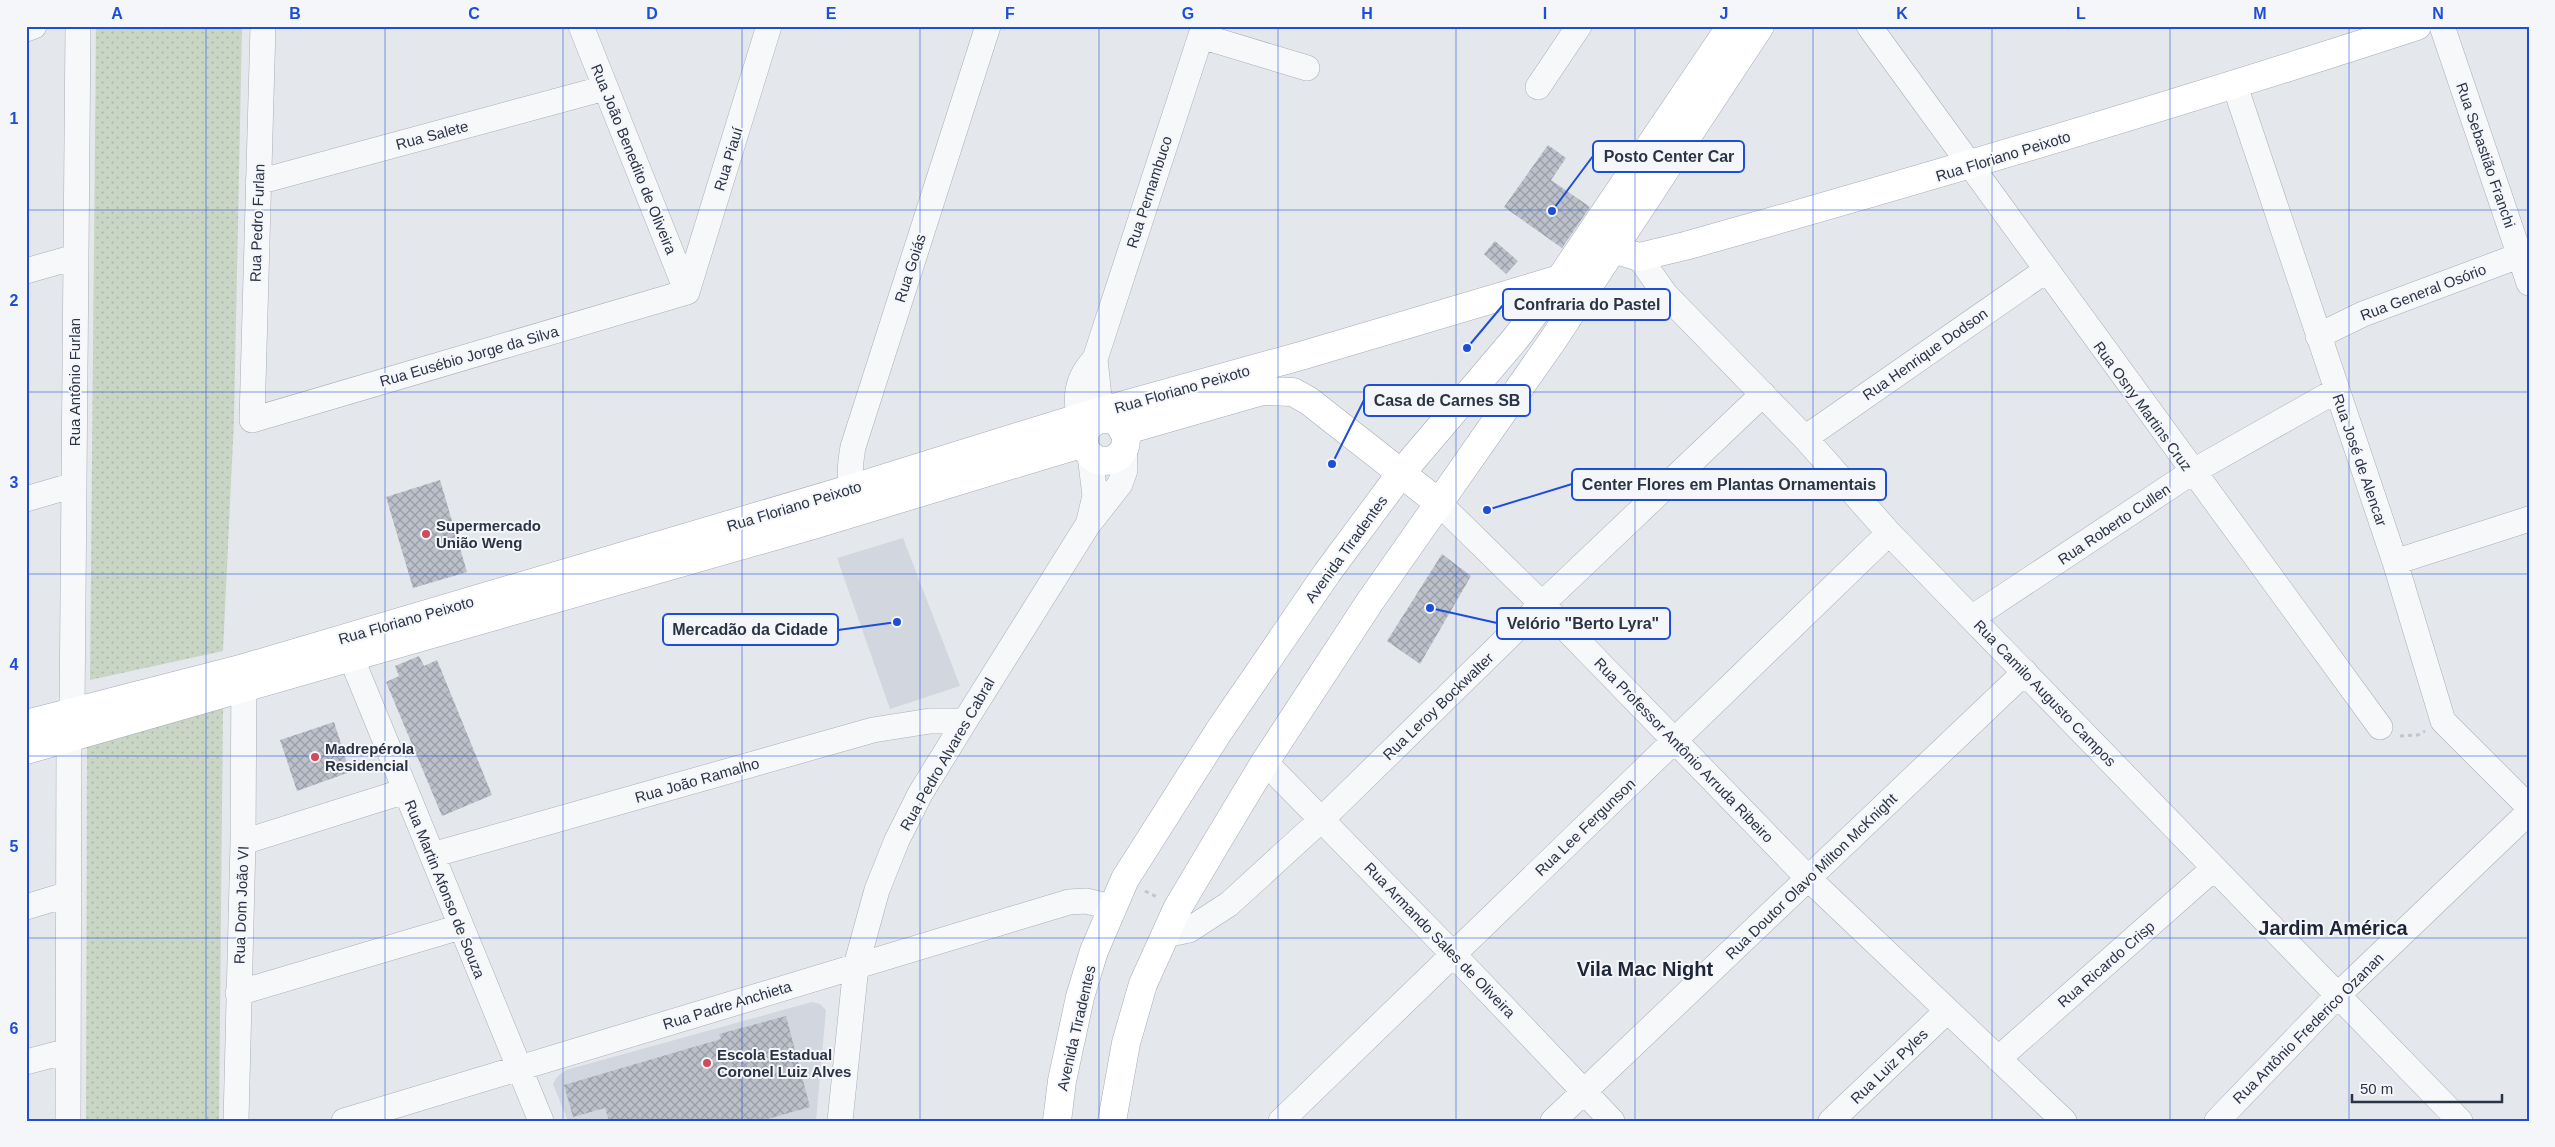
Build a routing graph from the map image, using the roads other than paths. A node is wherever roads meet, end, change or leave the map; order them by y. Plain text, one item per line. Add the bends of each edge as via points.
1 (34, 26) edge
2 (78, 26) edge
3 (263, 26) edge
4 (581, 26) edge
5 (769, 26) edge
6 (988, 26) edge
7 (1579, 26) edge
8 (1731, 26) edge
9 (1760, 26) edge
10 (1869, 26) edge
11 (2417, 26) edge
12 (2442, 26) edge
13 (26, 29) edge
14 (1202, 31) edge
15 (1307, 68) dead end
16 (2235, 86) junction
17 (1538, 87) dead end
18 (605, 88) junction
19 (1970, 166) junction
20 (258, 182) junction
21 (1587, 240) junction
22 (1613, 251) junction
23 (2524, 253) edge
24 (75, 257) junction
25 (1639, 257) junction
26 (2045, 270) junction
27 (26, 271) edge
28 (1560, 279) junction
29 (2529, 283) edge
30 (687, 292) junction
31 (2318, 336) junction
32 (1304, 355) junction
33 (1095, 358) junction
34 (2336, 390) junction
35 (1293, 392) junction
36 (1763, 394) junction
37 (252, 420) joint
38 (1118, 427) junction
39 (1084, 438) junction
40 (1804, 438) junction
41 (1402, 472) junction
42 (2192, 472) junction
43 (74, 485) junction
44 (26, 499) edge
45 (854, 500) junction
46 (1439, 503) junction
47 (2529, 519) edge
48 (1087, 526) junction
49 (1889, 533) junction
50 (2395, 562) junction
51 (1542, 604) junction
52 (1973, 617) junction
53 (347, 648) junction
54 (2025, 672) junction
55 (244, 679) junction
56 (965, 721) junction
57 (26, 724) edge
58 (70, 725) junction
59 (2380, 727) road end
60 (1675, 741) junction
61 (26, 750) edge
62 (1265, 762) junction
63 (405, 792) junction
64 (2529, 807) edge
65 (2529, 812) edge
66 (1322, 819) junction
67 (243, 842) junction
68 (432, 855) junction
69 (2213, 869) junction
70 (1809, 879) junction
71 (69, 894) junction
72 (26, 907) edge
73 (1112, 907) junction
74 (460, 927) junction
75 (1165, 935) junction
76 (1453, 954) junction
77 (856, 966) junction
78 (238, 993) junction
79 (2338, 995) junction
80 (1947, 1011) junction
81 (68, 1050) junction
82 (1998, 1059) junction
83 (26, 1062) edge
84 (519, 1068) junction
85 (1585, 1091) junction
86 (68, 1121) edge
87 (236, 1121) edge
88 (344, 1121) edge
89 (540, 1121) edge
90 (840, 1121) edge
91 (1057, 1121) edge
92 (1112, 1121) edge
93 (1281, 1121) edge
94 (1554, 1121) edge
95 (1612, 1121) edge
96 (1831, 1121) edge
97 (2064, 1121) edge
98 (2217, 1121) edge
99 (2460, 1121) edge

1 - 13 street
2 - 24 street, Rua Antônio Furlan
3 - 20 street, Rua Pedro Furlan
4 - 18 street, Rua João Benedito de Oliveira
5 - 30 street, Rua Piauí
6 - 45 street, Rua Goiás via 853,447 849,471
7 - 17 street
8 - 21 main road, Avenida Tiradentes
9 - 22 main road
10 - 19 street, Rua Osny Martins Cruz
11 - 16 main road, Rua Floriano Peixoto
12 - 23 street, Rua Sebastião Franchi
14 - 15 street
14 - 33 street, Rua Pernambuco
16 - 19 main road, Rua Floriano Peixoto
16 - 31 street, Rua José de Alencar
18 - 20 street, Rua Salete
18 - 30 street, Rua João Benedito de Oliveira
19 - 25 main road, Rua Floriano Peixoto
19 - 26 street, Rua Osny Martins Cruz
20 - 37 street, Rua Pedro Furlan
21 - 22 main road, Rua Floriano Peixoto
21 - 28 main road, Avenida Tiradentes
22 - 25 main road, Rua Floriano Peixoto
22 - 46 main road
23 - 29 street, Rua Sebastião Franchi
23 - 31 street, Rua General Osório via 2363,314
24 - 27 street
24 - 43 street, Rua Antônio Furlan
25 - 36 street, Rua Camilo Augusto Campos via 1665,294
26 - 40 street, Rua Henrique Dodson
26 - 42 street, Rua Osny Martins Cruz
28 - 32 main road, Rua Floriano Peixoto
28 - 41 main road, Avenida Tiradentes via 1516,338
30 - 37 street, Rua Eusébio Jorge da Silva
31 - 34 street, Rua José de Alencar
32 - 35 main road
32 - 38 main road, Rua Floriano Peixoto
33 - 38 street, Rua Pernambuco via 1099,397
33 - 39 street, Rua Pernambuco via 1084,371 1076,397
34 - 42 street, Rua Roberto Cullen
34 - 50 street, Rua José de Alencar
35 - 38 main road, Rua Floriano Peixoto via 1262,391
35 - 41 main road, Rua Professor Antônio Arruda Ribeiro
36 - 40 street, Rua Camilo Augusto Campos
36 - 51 street, Rua Leroy Bockwalter
38 - 39 main road, Rua Floriano Peixoto
38 - 39 main road via 1121,452 1110,460 1103,461
38 - 48 street, Rua Pedro Alvares Cabral via 1125,470 1120,484
39 - 45 main road, Rua Floriano Peixoto
39 - 48 street, Rua Pedro Alvares Cabral via 1095,496
40 - 49 street, Rua Camilo Augusto Campos
41 - 46 main road, Rua Professor Antônio Arruda Ribeiro
41 - 73 main road, Avenida Tiradentes via 1294,620 1219,731 1125,879
42 - 52 street, Rua Roberto Cullen
42 - 59 street, Rua Osny Martins Cruz
43 - 44 street
43 - 58 street, Rua Antônio Furlan
45 - 53 main road, Rua Floriano Peixoto
46 - 51 street, Rua Professor Antônio Arruda Ribeiro
46 - 62 main road
47 - 50 street
48 - 56 street, Rua Pedro Alvares Cabral
49 - 52 street, Rua Camilo Augusto Campos
49 - 60 street, Rua Lee Fergunson
50 - 64 street, Rua José de Alencar via 2443,722
51 - 60 street, Rua Professor Antônio Arruda Ribeiro
51 - 66 street, Rua Leroy Bockwalter
52 - 54 street, Rua Camilo Augusto Campos
53 - 55 main road, Rua Floriano Peixoto
53 - 63 street, Rua Martin Afonso de Souza
54 - 69 street, Rua Camilo Augusto Campos
54 - 70 street, Rua Doutor Olavo Milton McKnight
55 - 58 main road, Rua Floriano Peixoto
55 - 67 street, Rua Dom João VI
56 - 68 street, Rua João Ramalho via 930,721 873,730
56 - 77 street, Rua Pedro Alvares Cabral via 920,794 897,840 877,890
57 - 58 main road, Rua Floriano Peixoto
58 - 61 main road, Rua Floriano Peixoto
58 - 71 street
60 - 70 street, Rua Professor Antônio Arruda Ribeiro
60 - 76 street, Rua Lee Fergunson
62 - 66 street, Rua Armando Sales de Oliveira
62 - 75 main road
63 - 67 street
63 - 68 street, Rua Martin Afonso de Souza
65 - 79 street, Rua Antônio Frederico Ozanan
66 - 75 street, Rua Leroy Bockwalter via 1229,904 1189,930
66 - 76 street, Rua Armando Sales de Oliveira
67 - 78 street, Rua Dom João VI
68 - 74 street, Rua Martin Afonso de Souza
69 - 79 street, Rua Camilo Augusto Campos
69 - 82 street, Rua Ricardo Crisp
70 - 80 street, Rua Professor Antônio Arruda Ribeiro
70 - 85 street, Rua Doutor Olavo Milton McKnight
71 - 72 street
71 - 81 street
73 - 77 street, Rua Padre Anchieta via 1086,901 1069,902
73 - 91 main road, Avenida Tiradentes via 1080,997
74 - 78 street
74 - 84 street, Rua Martin Afonso de Souza
75 - 92 main road via 1143,984 1126,1043
76 - 85 street, Rua Armando Sales de Oliveira
76 - 93 street, Rua Lee Fergunson
77 - 84 street, Rua Padre Anchieta
77 - 90 street, Rua Pedro Alvares Cabral
78 - 87 street, Rua Dom João VI
79 - 98 street, Rua Antônio Frederico Ozanan
79 - 99 street, Rua Camilo Augusto Campos
80 - 82 street, Rua Professor Antônio Arruda Ribeiro
80 - 96 street, Rua Luiz Pyles
81 - 83 street
81 - 86 street
82 - 97 street, Rua Professor Antônio Arruda Ribeiro
84 - 88 street, Rua Padre Anchieta
84 - 89 street, Rua Martin Afonso de Souza
85 - 94 street, Rua Doutor Olavo Milton McKnight
85 - 95 street, Rua Armando Sales de Oliveira

